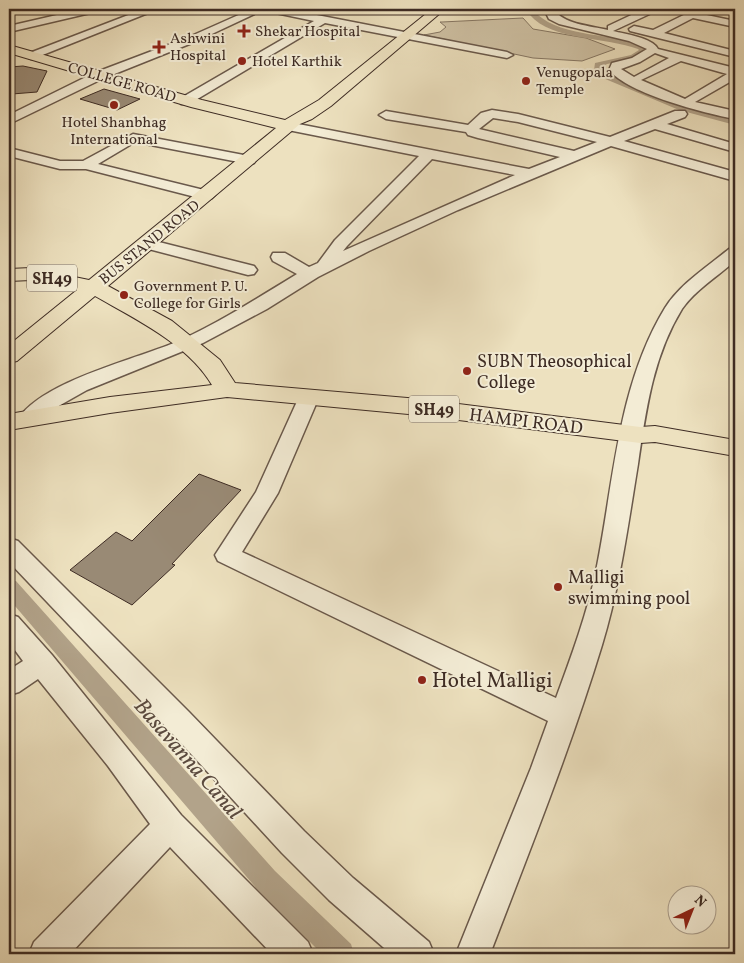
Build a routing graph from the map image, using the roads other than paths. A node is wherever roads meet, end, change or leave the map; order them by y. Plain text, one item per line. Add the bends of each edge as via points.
1 (42, 9) edge
2 (95, 9) edge
3 (154, 9) edge
4 (260, 9) edge
5 (271, 9) edge
6 (432, 9) edge
7 (440, 9) edge
8 (549, 9) edge
9 (652, 9) edge
10 (704, 9) edge
11 (341, 12) dead end
12 (692, 15) junction
13 (63, 16) junction
14 (326, 20) junction
15 (9, 29) edge
16 (729, 30) edge
17 (654, 34) junction
18 (402, 35) junction
19 (702, 45) junction
20 (9, 49) edge
21 (660, 52) dead end
22 (735, 54) edge
23 (507, 55) dead end
24 (31, 56) junction
25 (680, 57) junction
26 (735, 73) edge
27 (98, 76) junction
28 (640, 78) dead end
29 (691, 99) dead end
30 (185, 101) junction
31 (680, 114) dead end
32 (386, 115) dead end
33 (735, 115) edge
34 (9, 120) edge
35 (291, 123) junction
36 (654, 124) junction
37 (474, 126) junction
38 (706, 128) dead end
39 (635, 132) junction
40 (735, 136) edge
41 (600, 146) junction
42 (735, 148) edge
43 (9, 152) edge
44 (429, 154) junction
45 (576, 156) junction
46 (249, 160) junction
47 (735, 162) edge
48 (86, 165) junction
49 (530, 174) junction
50 (735, 176) edge
51 (717, 187) dead end
52 (207, 195) junction
53 (147, 244) junction
54 (347, 248) junction
55 (735, 253) edge
56 (279, 257) dead end
57 (248, 270) dead end
58 (315, 271) junction
59 (9, 275) edge
60 (94, 287) junction
61 (186, 344) junction
62 (9, 356) edge
63 (227, 390) junction
64 (309, 398) junction
65 (18, 421) edge
66 (635, 435) junction
67 (735, 448) edge
68 (735, 458) edge
69 (9, 547) edge
70 (9, 624) edge
71 (42, 662) junction
72 (9, 684) edge
73 (564, 715) junction
74 (170, 825) junction
75 (46, 954) edge
76 (296, 954) edge
77 (417, 954) edge
78 (473, 954) edge

1 - 13 street
2 - 13 street
3 - 24 street
4 - 27 street
5 - 14 street
6 - 18 main road, BUS STAND ROAD
7 - 18 main road, BUS STAND ROAD
8 - 33 street via 553,17 564,22 633,39 652,47 644,57 616,66 615,70 627,78 688,104
9 - 17 street via 614,27
10 - 12 street
11 - 14 street
12 - 16 street
12 - 17 street
13 - 15 street
14 - 18 street
14 - 30 street
16 - 19 street
17 - 19 street
18 - 23 street
18 - 35 main road, BUS STAND ROAD via 324,103
19 - 22 street
20 - 24 main road, COLLEGE ROAD
21 - 25 street
24 - 27 main road, COLLEGE ROAD
25 - 26 street
25 - 28 street
26 - 29 street
27 - 30 main road, COLLEGE ROAD
27 - 34 street
30 - 35 main road, COLLEGE ROAD
31 - 36 street
32 - 37 street
35 - 44 street
35 - 46 main road, BUS STAND ROAD
36 - 39 street
36 - 42 street
37 - 41 street
37 - 41 street via 486,116 496,114 539,122
37 - 45 street via 473,132 483,135
38 - 40 street
39 - 41 street
39 - 47 street
41 - 45 street
41 - 50 street
41 - 51 street
43 - 48 street via 60,165
44 - 49 street
44 - 54 street
45 - 49 street
46 - 48 street via 133,138
46 - 52 main road, BUS STAND ROAD
48 - 52 street
49 - 54 street
52 - 53 main road, BUS STAND ROAD
53 - 57 street
53 - 60 main road, BUS STAND ROAD
54 - 58 street
55 - 66 street via 685,294 674,308 646,368
56 - 58 street
58 - 61 street via 260,305
59 - 60 main road, SH49 via 31,274
60 - 61 main road via 164,326
60 - 62 main road, BUS STAND ROAD
61 - 63 main road via 212,365
61 - 65 street via 67,393
63 - 64 main road, HAMPI ROAD / SH49
63 - 65 main road, HAMPI ROAD
64 - 66 main road, HAMPI ROAD / SH49 via 419,407
64 - 73 street via 266,493 227,555
66 - 67 main road, HAMPI ROAD / SH49 via 655,434
66 - 68 main road, SH49 via 651,442
66 - 73 street via 608,573
69 - 77 street via 293,842 341,889
70 - 71 street
71 - 72 street
71 - 74 street
73 - 78 street
74 - 75 street
74 - 76 street

